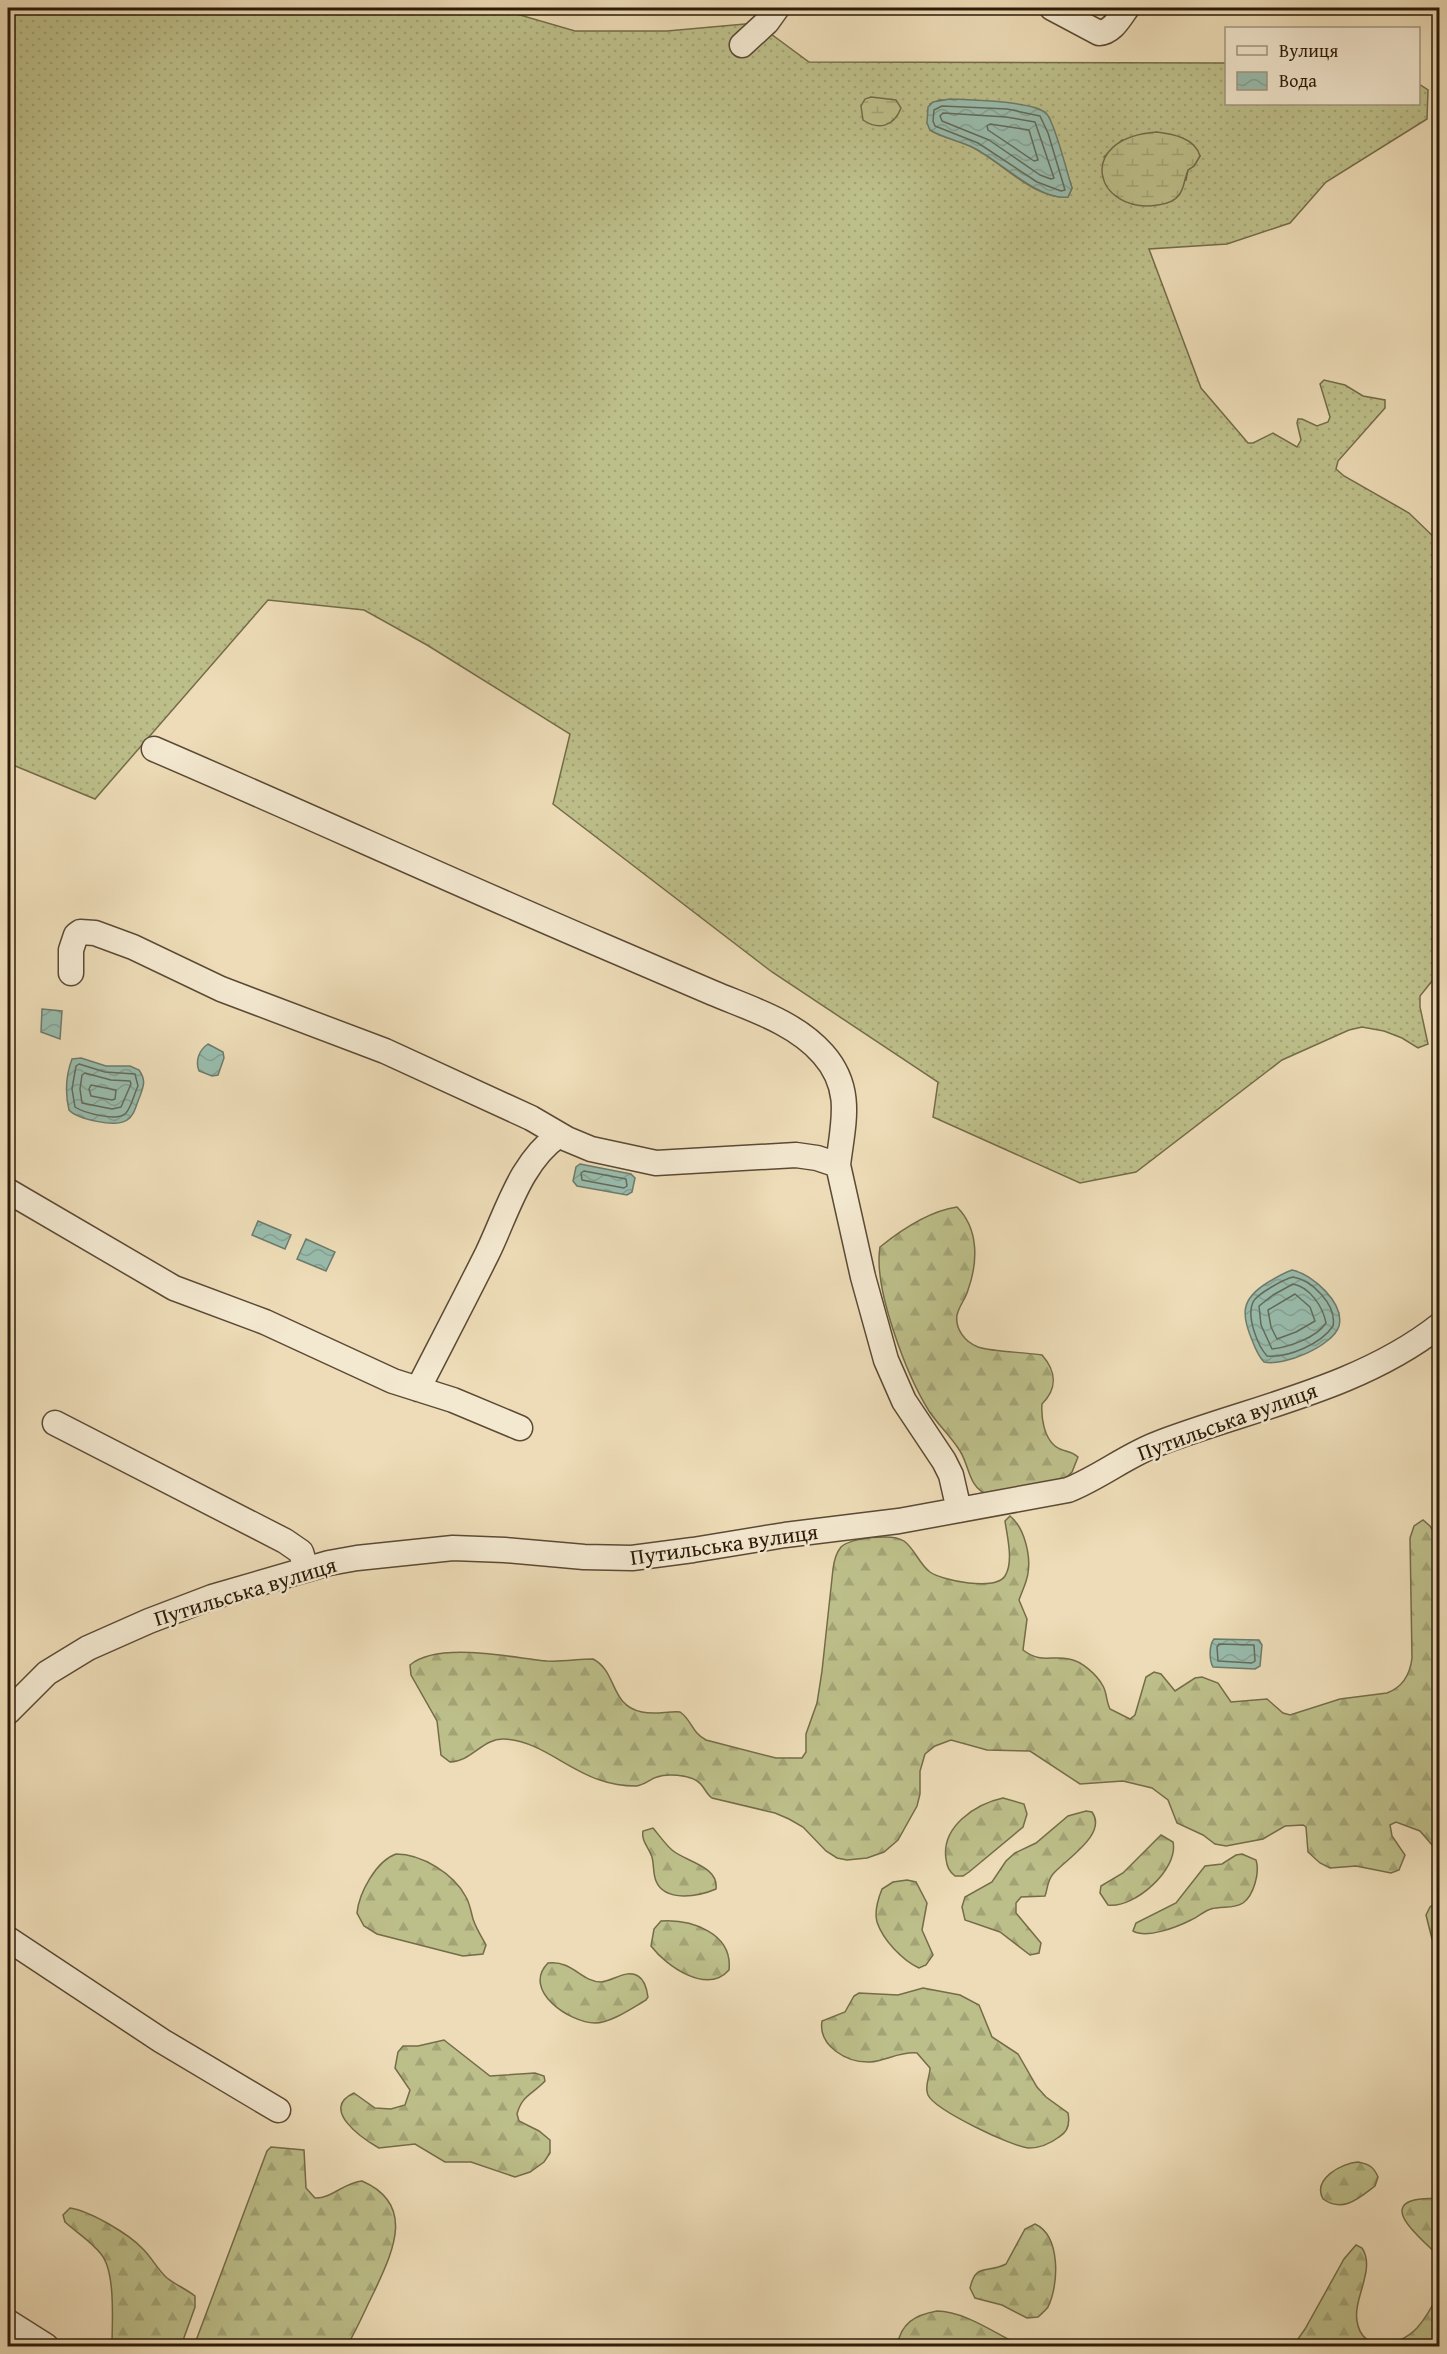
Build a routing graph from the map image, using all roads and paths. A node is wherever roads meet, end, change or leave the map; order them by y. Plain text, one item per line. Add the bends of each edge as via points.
1 (777, 8) edge
2 (1052, 8) edge
3 (1127, 8) edge
4 (742, 45) dead end
5 (154, 748) dead end
6 (71, 973) dead end
7 (559, 1135) junction
8 (838, 1165) junction
9 (8, 1191) edge
10 (1440, 1324) edge
11 (418, 1389) junction
12 (55, 1423) dead end
13 (520, 1428) dead end
14 (959, 1510) junction
15 (306, 1569) junction
16 (8, 1712) edge
17 (8, 1939) edge
18 (278, 2110) dead end
19 (8, 2322) edge
20 (46, 2346) edge

1 - 4 street
2 - 3 street via 1105,33
5 - 8 street via 790,1027 822,1052 839,1077 845,1103
6 - 7 street via 71,950 76,935 86,932 106,936 221,989 385,1051 531,1118
7 - 8 street via 591,1149 647,1162 796,1155
7 - 11 street via 541,1149 523,1176
8 - 14 street via 886,1360 904,1401 947,1468
9 - 11 street via 174,1288 266,1322 375,1374
10 - 14 street, Путильська вулиця via 1414,1344 1373,1365 1269,1408 1159,1443 1068,1490
11 - 13 street
12 - 15 street via 291,1544 301,1552
14 - 15 street, Путильська вулиця via 632,1558 444,1548 357,1558
15 - 16 street, Путильська вулиця via 212,1597 88,1648 47,1673
17 - 18 street via 162,2041
19 - 20 street

